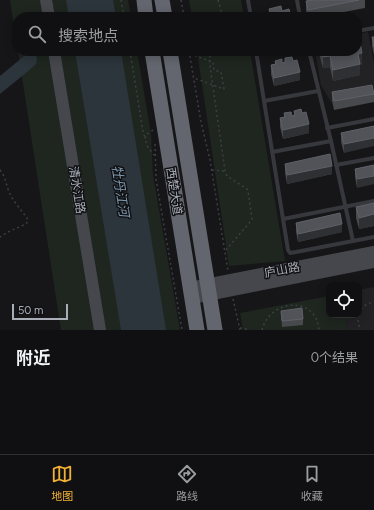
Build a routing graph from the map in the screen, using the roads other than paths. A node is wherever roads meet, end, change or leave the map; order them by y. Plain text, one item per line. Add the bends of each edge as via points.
1 (46, 0) edge
2 (144, 0) edge
3 (162, 0) edge
4 (248, 0) edge
5 (297, 0) edge
6 (48, 12) edge
7 (145, 12) edge
8 (164, 12) edge
9 (250, 12) edge
10 (299, 12) edge
11 (374, 28) edge
12 (362, 30) edge
13 (55, 56) edge
14 (153, 56) edge
15 (171, 56) edge
16 (257, 56) edge
17 (310, 56) edge
18 (318, 91) junction
19 (264, 101) junction
20 (374, 119) edge
21 (327, 128) junction
22 (331, 141) junction
23 (272, 152) junction
24 (374, 158) edge
25 (336, 165) junction
26 (374, 201) edge
27 (345, 206) junction
28 (283, 219) junction
29 (374, 237) edge
30 (353, 241) junction
31 (374, 252) edge
32 (374, 262) edge
33 (230, 286) junction
34 (208, 290) junction
35 (191, 293) junction
36 (100, 330) edge
37 (197, 330) edge
38 (215, 330) edge

1 - 6 street
2 - 7 highway
3 - 8 highway
4 - 9 lane
5 - 10 lane
11 - 12 lane
13 - 36 street, 清水江路
14 - 35 highway, 西楚大道
15 - 34 highway, 西楚大道
16 - 19 lane
17 - 18 lane
18 - 19 lane
18 - 21 lane
19 - 23 lane
20 - 21 lane
21 - 22 lane
22 - 23 lane
22 - 25 lane
23 - 28 lane
24 - 25 lane
25 - 27 lane
26 - 27 lane
27 - 28 lane
27 - 30 lane
28 - 30 lane via 290,253
29 - 30 lane
31 - 33 street, 庐山路
32 - 33 street, 庐山路
33 - 34 street, 庐山路
34 - 35 street, 庐山路
34 - 38 highway, 西楚大道
35 - 37 highway, 西楚大道

